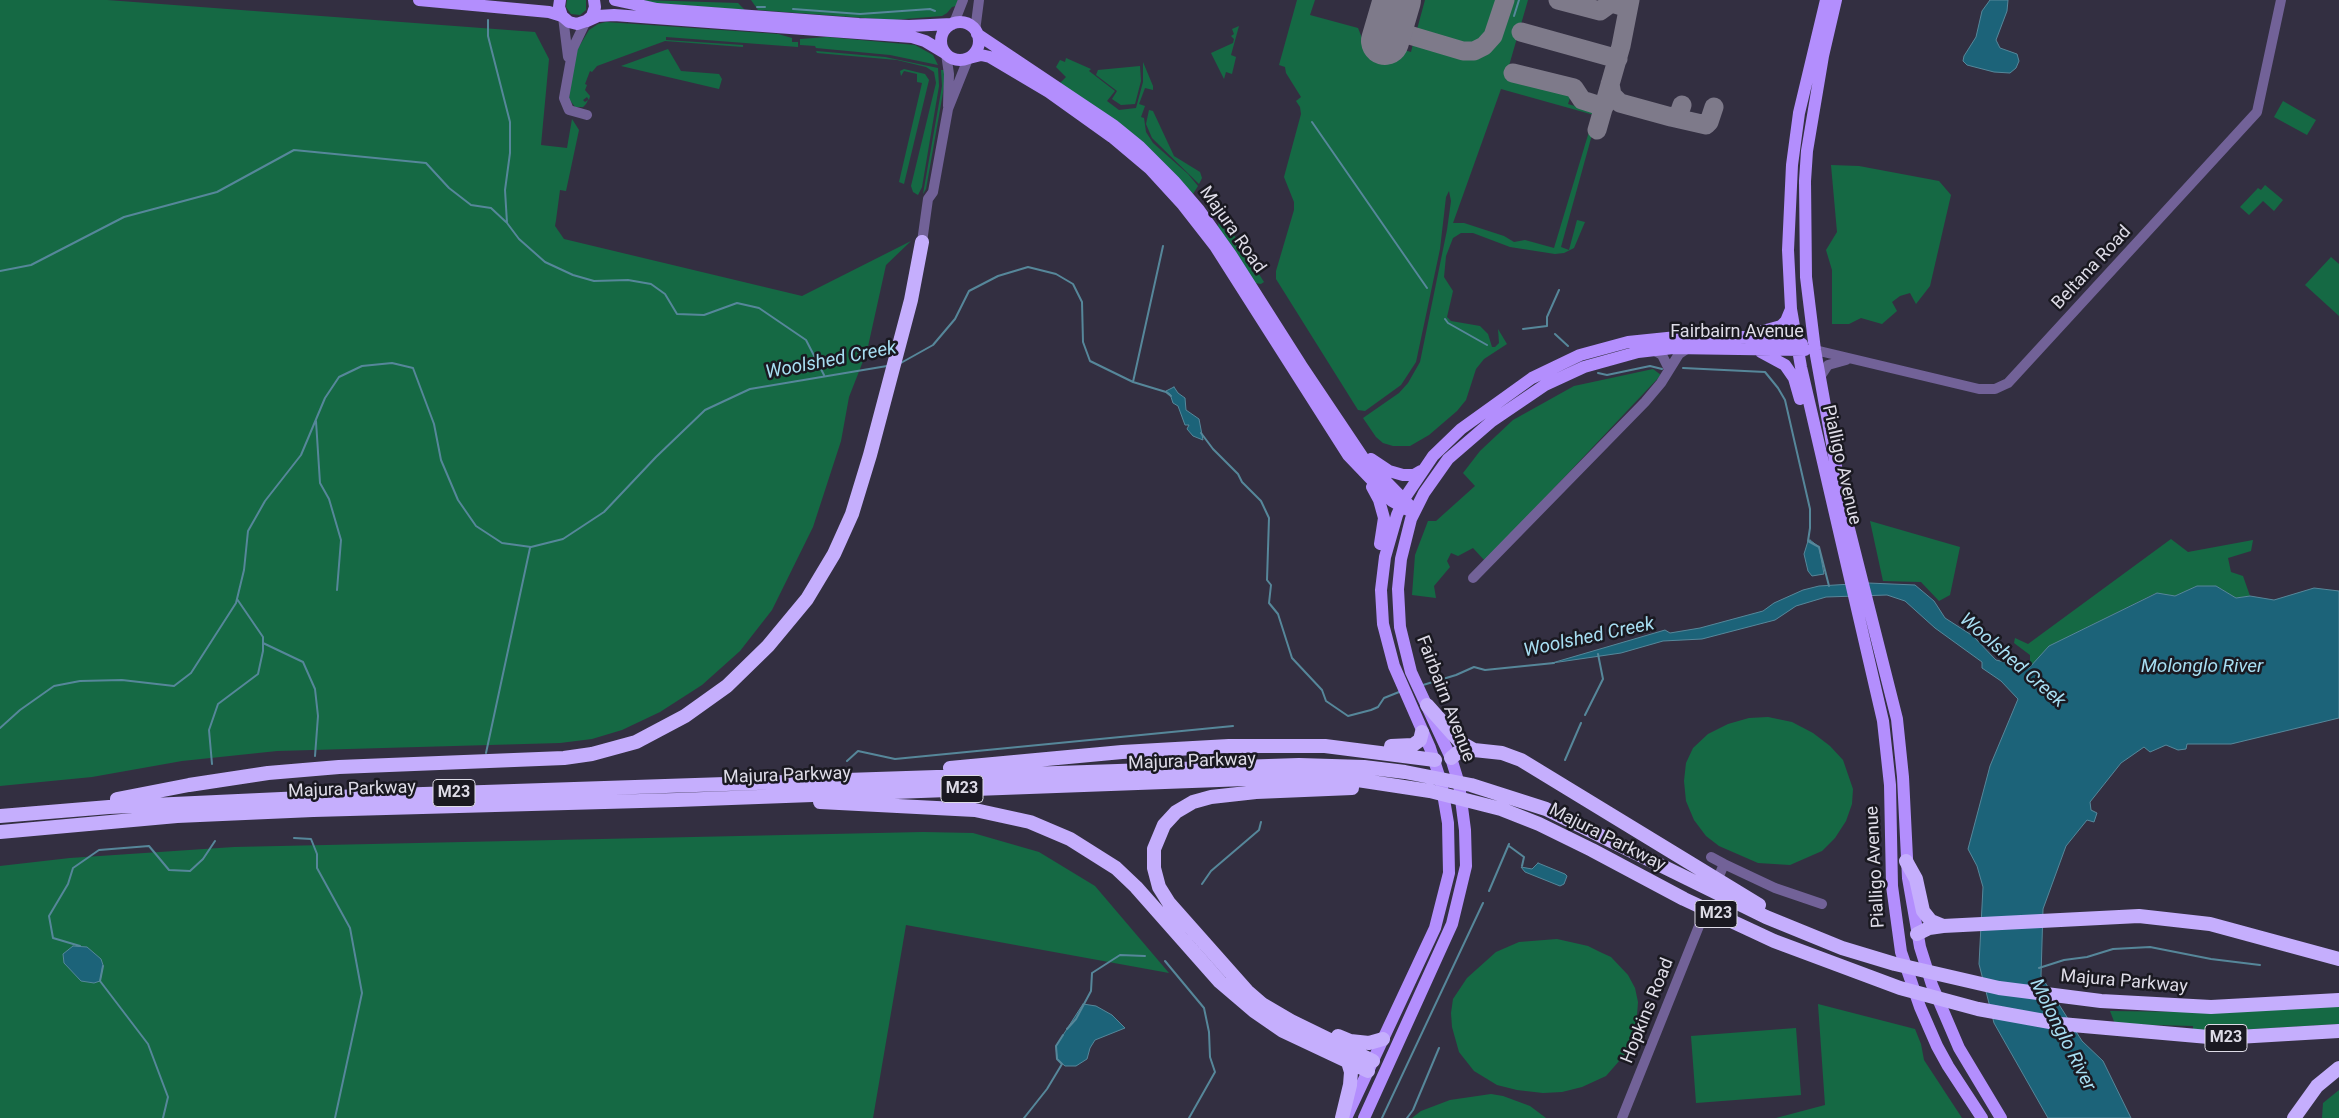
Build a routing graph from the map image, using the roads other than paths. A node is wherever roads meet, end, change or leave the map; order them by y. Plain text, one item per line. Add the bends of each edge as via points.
1 (418, 0) edge
2 (560, 0) edge
3 (594, 0) edge
4 (615, 0) edge
5 (963, 0) edge
6 (979, 0) edge
7 (1826, 0) edge
8 (1836, 0) edge
9 (2281, 0) edge
10 (563, 16) junction
11 (586, 21) junction
12 (953, 24) junction
13 (976, 32) junction
14 (945, 53) junction
15 (969, 58) junction
16 (569, 65) junction
17 (948, 109) junction
18 (587, 115) dead end
19 (922, 242) joint
20 (1791, 309) junction
21 (1745, 337) junction
22 (1796, 345) junction
23 (1688, 348) junction
24 (1756, 349) junction
25 (1653, 350) junction
26 (1815, 350) junction
27 (1850, 359) junction
28 (1669, 370) junction
29 (1820, 376) junction
30 (1353, 451) junction
31 (1421, 471) junction
32 (1402, 503) junction
33 (1414, 512) junction
34 (1836, 521) junction
35 (1850, 560) junction
36 (1473, 578) dead end
37 (1383, 624) junction
38 (1867, 624) junction
39 (1426, 704) junction
40 (1422, 732) junction
41 (1326, 746) junction
42 (1474, 750) junction
43 (1447, 764) junction
44 (900, 778) junction
45 (1437, 791) junction
46 (753, 796) junction
47 (39, 812) junction
48 (0, 816) edge
49 (0, 832) edge
50 (1711, 857) dead end
51 (1906, 861) junction
52 (1724, 864) junction
53 (1719, 876) dead end
54 (1822, 904) dead end
55 (1703, 916) dead end
56 (1943, 926) junction
57 (1916, 928) junction
58 (1842, 948) junction
59 (2339, 958) edge
60 (1905, 984) junction
61 (2339, 1000) edge
62 (1262, 1004) junction
63 (2339, 1030) edge
64 (1383, 1039) junction
65 (1348, 1062) junction
66 (1371, 1066) junction
67 (2339, 1068) edge
68 (1385, 1072) junction
69 (1342, 1118) edge
70 (1346, 1118) edge
71 (1364, 1118) edge
72 (1622, 1118) edge
73 (1982, 1118) edge
74 (2001, 1118) edge
75 (2294, 1118) edge

1 - 10 main road
2 - 10 main road
3 - 11 main road via 594,10
4 - 12 main road via 671,10 859,24
5 - 12 street
6 - 13 street
7 - 20 main road, Pialligo Avenue via 1799,113 1792,165 1788,242
8 - 26 main road, Pialligo Avenue via 1823,56 1805,181 1806,276
9 - 27 street, Beltana Road via 2257,112 2008,383 1995,389 1980,389
10 - 11 main road via 575,24
10 - 16 street
11 - 14 main road via 614,15 912,37
11 - 16 street via 577,36
12 - 13 main road via 966,23
12 - 14 main road via 945,29 942,37
13 - 15 main road via 978,48
13 - 30 main road, Majura Road via 1112,125 1174,181 1231,255
14 - 15 main road via 956,60
14 - 17 street via 949,71
15 - 17 street
15 - 30 main road, Majura Road via 988,56 1049,92 1128,149 1156,175 1215,246
16 - 18 street via 565,104 573,113
17 - 19 street
19 - 47 highway via 911,300 858,497 834,554 816,586 789,622 750,665 701,705 658,732 624,746 592,754 268,773 47,808
20 - 21 main road via 1781,326
20 - 22 main road, Pialligo Avenue
21 - 22 main road, Fairbairn Avenue
21 - 31 main road, Fairbairn Avenue via 1648,339 1606,346 1580,355 1513,390 1455,435
22 - 24 main road, Fairbairn Avenue
22 - 26 main road, Fairbairn Avenue
22 - 34 main road, Pialligo Avenue
23 - 24 main road, Fairbairn Avenue
23 - 25 main road, Fairbairn Avenue
23 - 28 street via 1679,354
24 - 34 main road via 1785,365 1794,378 1816,466
25 - 28 street via 1662,355
25 - 33 main road, Fairbairn Avenue via 1600,362 1530,393 1454,454 1430,483
26 - 27 street, Beltana Road
26 - 29 main road, Pialligo Avenue
27 - 29 street via 1828,365
28 - 36 street via 1645,402
29 - 35 main road, Pialligo Avenue
30 - 31 main road via 1389,471 1407,475
30 - 32 main road, Majura Road via 1392,501
30 - 37 main road via 1375,491 1383,514 1374,590
31 - 32 main road, Fairbairn Avenue
32 - 33 main road, Majura Road
32 - 37 main road, Fairbairn Avenue via 1382,575
33 - 39 main road, Fairbairn Avenue via 1401,559 1398,589 1400,627 1412,672
34 - 35 main road, Pialligo Avenue
35 - 38 main road, Pialligo Avenue
37 - 40 main road, Fairbairn Avenue via 1391,658
38 - 51 main road, Pialligo Avenue via 1893,698 1898,726
38 - 60 main road, Pialligo Avenue via 1890,785 1892,886
39 - 42 highway via 1460,742
39 - 43 main road, Fairbairn Avenue
40 - 41 highway via 1418,742 1408,747 1355,742
40 - 43 main road, Fairbairn Avenue
41 - 43 highway
41 - 44 highway via 1122,752 924,771
42 - 43 highway via 1457,753
42 - 58 highway via 1502,753 1527,762 1738,894
43 - 45 main road, Fairbairn Avenue
43 - 68 main road, Fairbairn Avenue via 1462,797 1465,872 1459,901 1441,952
44 - 47 highway, Majura Parkway / M23 via 303,798
44 - 58 highway, Majura Parkway / M23 via 1299,765 1364,767 1427,776 1471,785 1546,809 1745,908
45 - 46 highway, Majura Parkway / M23 via 1351,779 1294,777
45 - 60 highway, Majura Parkway / M23 via 1502,809 1539,824 1774,942
45 - 62 highway via 1328,788 1224,795 1193,802 1167,822 1157,841 1154,859 1156,878 1163,896 1228,972
45 - 64 main road, Fairbairn Avenue via 1450,849 1444,897 1435,928
46 - 49 highway, Majura Parkway / M23 via 186,815
46 - 65 highway via 779,802 975,810 1002,814 1048,829 1116,868 1220,982 1254,1011 1283,1031
47 - 48 highway, Majura Parkway / M23
50 - 52 street
51 - 56 highway via 1917,883 1923,911 1932,921
51 - 57 main road, Pialligo Avenue
52 - 53 street
52 - 54 street via 1790,894
55 - 72 street, Hopkins Road
56 - 57 highway
56 - 59 highway via 2139,916 2187,920
57 - 60 main road via 1908,951
57 - 74 main road, Pialligo Avenue via 1928,973 1950,1029 1974,1076
58 - 61 highway, Majura Parkway / M23 via 1999,988 2101,1002 2211,1007
60 - 63 highway, Majura Parkway / M23 via 1978,1009 2114,1030 2220,1038
60 - 73 main road via 1948,1066
62 - 64 highway via 1290,1013 1347,1040 1372,1043
62 - 66 highway
64 - 66 main road, Fairbairn Avenue
65 - 66 highway
65 - 69 highway via 1350,1085
66 - 68 main road
66 - 70 main road, Fairbairn Avenue
67 - 75 highway via 2317,1086
68 - 71 main road, Fairbairn Avenue

